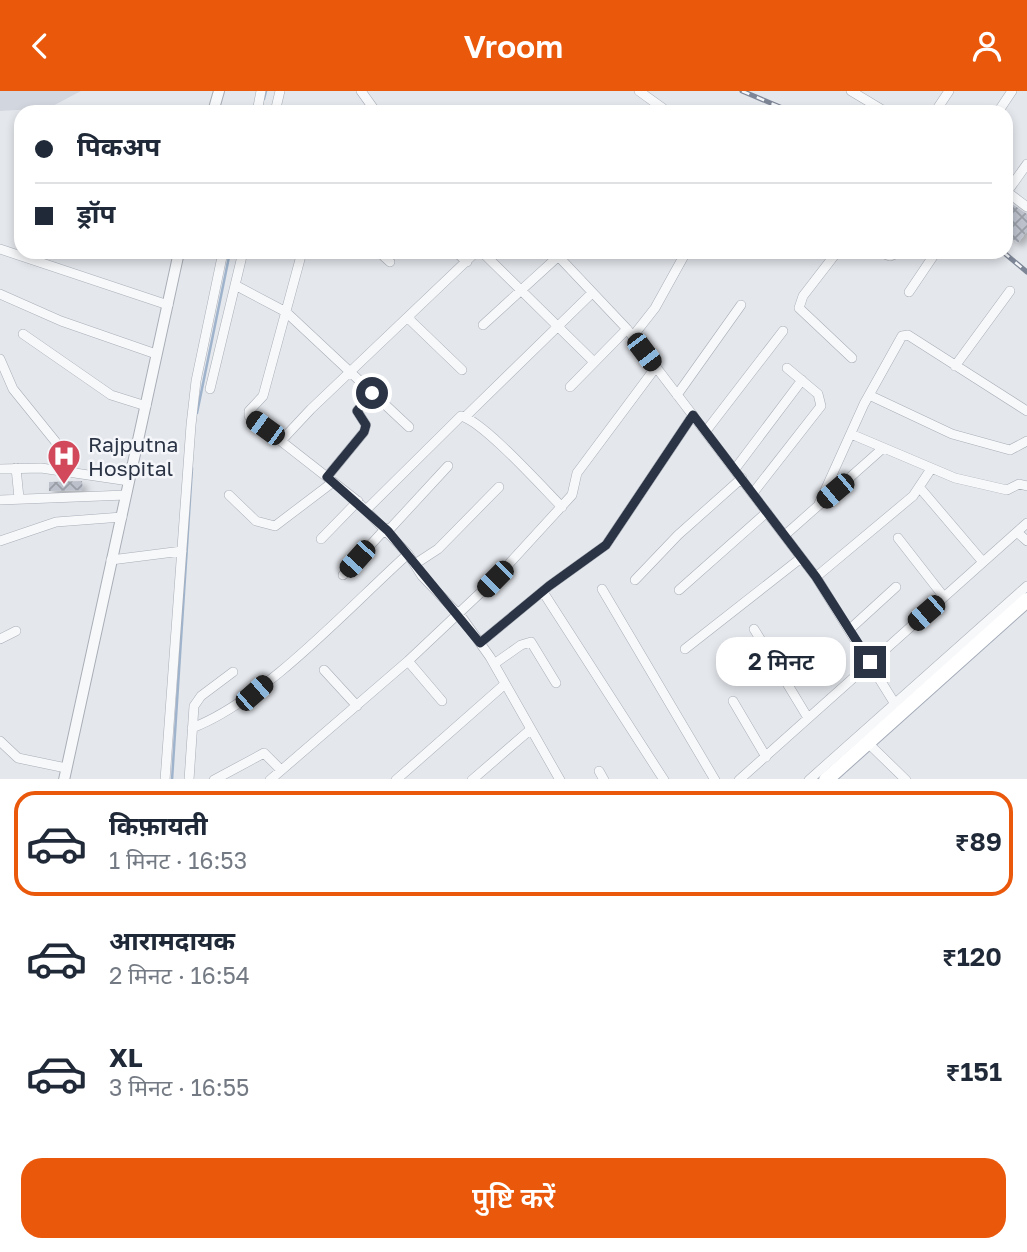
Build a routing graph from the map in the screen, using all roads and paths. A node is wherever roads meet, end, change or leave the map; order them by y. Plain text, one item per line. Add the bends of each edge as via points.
1 (639, 91) edge
2 (851, 91) edge
3 (866, 95) edge
4 (657, 105) edge
5 (1027, 165) edge
6 (1013, 183) edge
7 (1013, 196) edge
8 (1027, 207) edge
9 (30, 259) edge
10 (178, 259) edge
11 (221, 259) edge
12 (241, 259) edge
13 (300, 259) edge
14 (387, 259) edge
15 (464, 259) edge
16 (471, 259) edge
17 (487, 259) edge
18 (555, 259) edge
19 (566, 259) edge
20 (682, 259) edge
21 (832, 259) edge
22 (931, 259) edge
23 (390, 262) dead end
24 (467, 262) junction
25 (235, 285) junction
26 (520, 289) junction
27 (1010, 291) dead end
28 (909, 292) dead end
29 (592, 293) junction
30 (0, 294) edge
31 (168, 305) junction
32 (741, 305) dead end
33 (286, 312) junction
34 (409, 319) junction
35 (483, 325) dead end
36 (557, 328) junction
37 (783, 331) dead end
38 (630, 333) junction
39 (23, 334) dead end
40 (156, 353) junction
41 (852, 358) dead end
42 (0, 359) edge
43 (594, 362) junction
44 (955, 366) junction
45 (656, 367) junction
46 (787, 368) dead end
47 (462, 370) dead end
48 (350, 372) junction
49 (802, 380) junction
50 (570, 387) dead end
51 (209, 389) dead end
52 (372, 393) junction
53 (677, 395) junction
54 (869, 395) junction
55 (146, 406) junction
56 (1027, 411) edge
57 (693, 415) junction
58 (465, 417) junction
59 (409, 427) dead end
60 (706, 431) junction
61 (851, 434) junction
62 (281, 441) junction
63 (1027, 441) edge
64 (883, 449) junction
65 (448, 466) dead end
66 (16, 468) junction
67 (0, 469) edge
68 (735, 469) junction
69 (931, 469) junction
70 (67, 471) junction
71 (742, 478) junction
72 (330, 479) junction
73 (129, 481) junction
74 (499, 487) dead end
75 (1027, 487) edge
76 (920, 488) junction
77 (753, 493) junction
78 (126, 495) junction
79 (229, 495) dead end
80 (19, 498) junction
81 (0, 500) edge
82 (358, 501) junction
83 (818, 506) junction
84 (562, 507) junction
85 (366, 510) junction
86 (767, 512) junction
87 (122, 517) junction
88 (1027, 523) edge
89 (387, 529) junction
90 (1017, 532) junction
91 (785, 535) junction
92 (898, 538) dead end
93 (321, 539) dead end
94 (0, 541) edge
95 (1027, 541) edge
96 (182, 551) junction
97 (408, 554) junction
98 (802, 558) junction
99 (111, 560) junction
100 (984, 562) junction
101 (415, 564) junction
102 (343, 575) dead end
103 (816, 577) junction
104 (635, 580) dead end
105 (1027, 586) edge
106 (896, 587) dead end
107 (602, 589) dead end
108 (679, 590) dead end
109 (542, 592) junction
110 (944, 597) junction
111 (1027, 600) edge
112 (459, 615) junction
113 (754, 629) dead end
114 (850, 629) junction
115 (16, 631) dead end
116 (0, 639) edge
117 (480, 643) junction
118 (685, 649) dead end
119 (408, 661) junction
120 (870, 662) junction
121 (494, 664) junction
122 (324, 670) dead end
123 (233, 672) dead end
124 (556, 683) dead end
125 (505, 684) junction
126 (442, 701) dead end
127 (733, 701) dead end
128 (895, 704) junction
129 (357, 706) junction
130 (808, 718) junction
131 (192, 728) junction
132 (531, 729) junction
133 (0, 741) edge
134 (869, 742) junction
135 (766, 757) junction
136 (281, 770) junction
137 (65, 774) edge
138 (831, 778) edge
139 (165, 779) edge
140 (189, 779) edge
141 (214, 779) edge
142 (270, 779) edge
143 (396, 779) edge
144 (472, 779) edge
145 (559, 779) edge
146 (664, 779) edge
147 (715, 779) edge
148 (739, 779) edge
149 (809, 779) edge
150 (906, 779) edge

1 - 4 street
2 - 3 street
5 - 6 street
7 - 8 street
9 - 31 street
10 - 31 street
11 - 96 street via 195,381
12 - 25 street
13 - 33 street
14 - 23 street
15 - 24 street
16 - 24 street
17 - 26 street
18 - 26 street
19 - 29 street
20 - 38 street via 654,308
21 - 41 street via 799,308
22 - 28 street
24 - 34 street
25 - 33 street
25 - 51 street
26 - 35 street
26 - 36 street
27 - 44 street
29 - 36 street
29 - 38 street
30 - 40 street via 61,321
31 - 40 street
32 - 53 street
33 - 48 street
33 - 62 street via 263,396 248,414
34 - 47 street
34 - 48 street
36 - 43 street
36 - 58 street
37 - 60 street
38 - 43 street
38 - 45 street
39 - 55 street via 111,395
40 - 55 street
42 - 70 street via 13,389 55,441
43 - 50 street
44 - 54 street via 905,335
44 - 56 street
45 - 53 street
45 - 84 street via 577,473 576,489
46 - 49 street
48 - 52 street
48 - 62 street
49 - 68 street
49 - 77 street via 818,394 821,406
52 - 59 street
52 - 72 street via 357,411 366,425 364,432
53 - 57 street
54 - 61 street
54 - 63 street via 967,439 1010,450
55 - 73 street
57 - 60 street
57 - 109 street via 606,545
58 - 84 street
58 - 85 street via 454,420
60 - 68 street
61 - 64 street
61 - 83 street
62 - 72 street
64 - 69 street
64 - 83 street
65 - 89 street
66 - 67 street
66 - 70 street
66 - 80 street
68 - 71 street
69 - 75 street via 1003,490 1019,484
69 - 76 street
70 - 73 street
71 - 77 street
71 - 104 street
72 - 79 street via 275,526 256,521
72 - 82 street
73 - 78 street
74 - 101 street via 438,549
76 - 100 street
76 - 103 street
77 - 86 street
78 - 80 street
78 - 87 street
80 - 81 street
82 - 85 street
82 - 93 street
83 - 91 street
84 - 112 street
85 - 89 street
86 - 91 street
86 - 108 street
87 - 94 street via 56,522
87 - 99 street
88 - 90 street
89 - 97 street
89 - 102 street
90 - 95 street
90 - 100 street
91 - 98 street
92 - 110 street
96 - 99 street
96 - 139 street
97 - 101 street
97 - 131 street via 254,693
98 - 103 street
98 - 118 street
99 - 137 street
100 - 110 street
101 - 112 street
103 - 114 street
105 - 128 street
106 - 114 street
107 - 147 street
109 - 117 street
109 - 146 street
110 - 120 street
111 - 134 main road
112 - 117 street
112 - 119 street
113 - 130 street
114 - 120 street
115 - 116 street
117 - 121 street
119 - 126 street
119 - 129 street
120 - 128 street
120 - 130 street
121 - 124 street via 531,642
121 - 125 street
122 - 129 street
123 - 131 street via 195,702
125 - 132 street
125 - 143 street
127 - 135 street
128 - 149 street
129 - 136 street
130 - 135 street
131 - 140 street
132 - 144 street
132 - 145 street
133 - 137 street via 18,758
134 - 138 main road
134 - 150 street
135 - 148 street
136 - 141 street via 264,753
136 - 142 street

